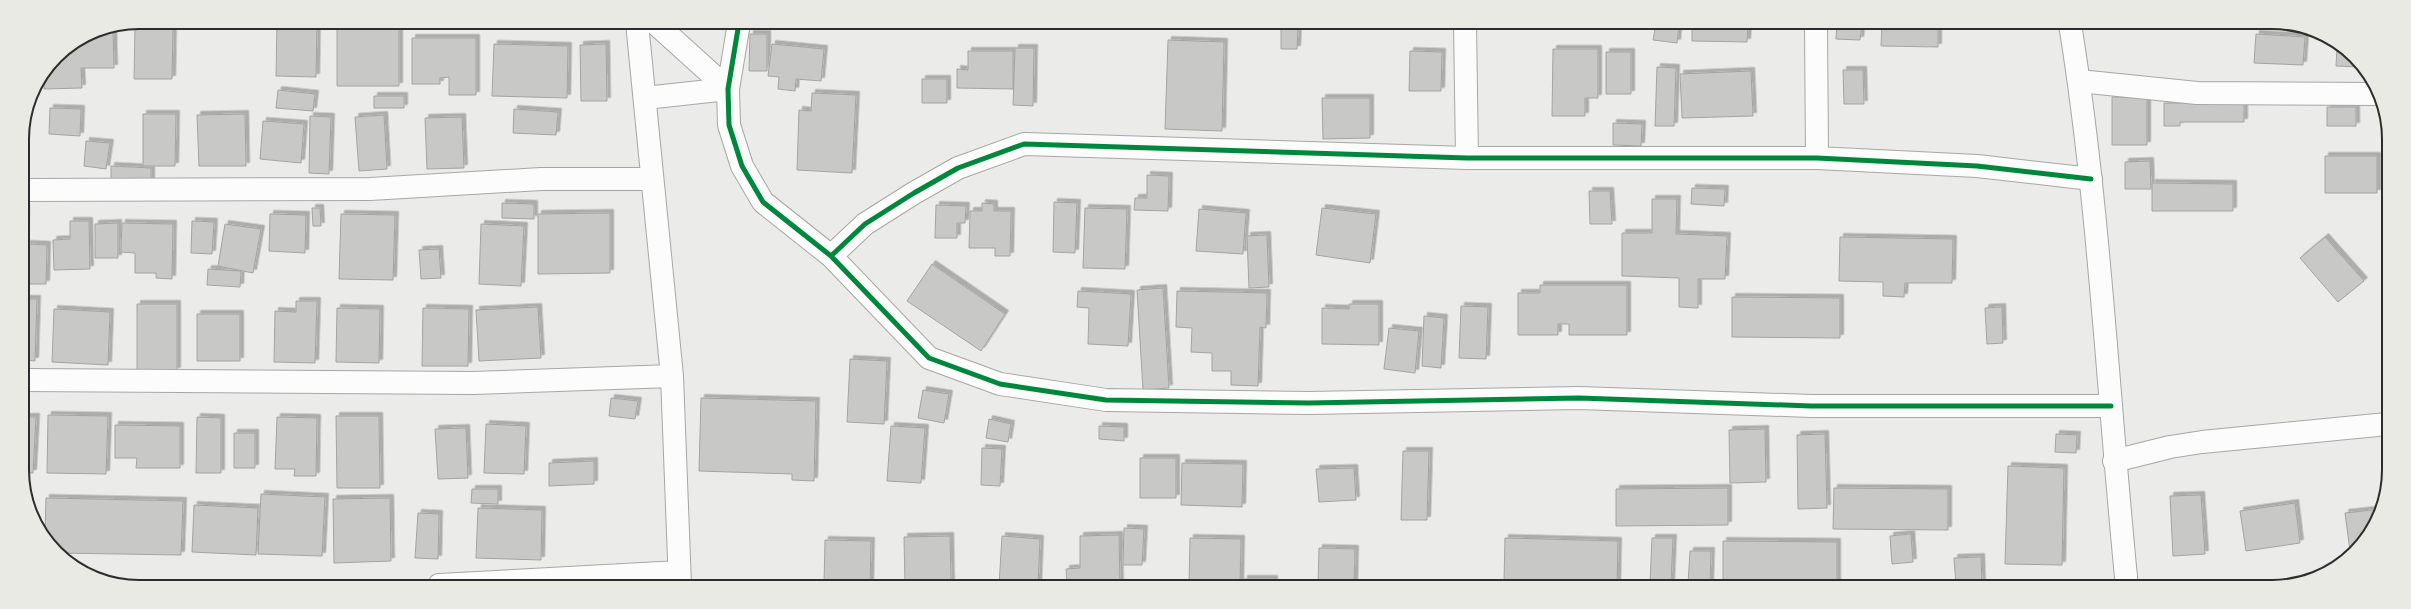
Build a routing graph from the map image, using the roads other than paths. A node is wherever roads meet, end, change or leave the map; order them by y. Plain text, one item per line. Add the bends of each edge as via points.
1 (638, 29) edge
2 (663, 29) edge
3 (738, 29) edge
4 (1465, 29) edge
5 (1816, 29) edge
6 (2071, 29) edge
7 (2079, 81) junction
8 (728, 90) junction
9 (2372, 94) edge
10 (645, 98) junction
11 (1467, 158) junction
12 (1817, 158) junction
13 (651, 179) junction
14 (2091, 179) junction
15 (29, 190) edge
16 (831, 256) junction
17 (672, 376) junction
18 (29, 380) edge
19 (2110, 406) junction
20 (2382, 424) edge
21 (2114, 461) junction
22 (680, 579) edge
23 (640, 580) edge
24 (2126, 580) edge

1 - 10 street
2 - 8 street
3 - 8 street
4 - 11 street
5 - 12 street
6 - 7 street
7 - 9 street via 2197,93
7 - 14 street
8 - 10 street
8 - 16 street via 729,125 742,166 763,202
10 - 13 street
11 - 12 street
11 - 16 street via 1024,144 958,168 914,193 865,224
12 - 14 street via 1977,166
13 - 15 street via 541,180 370,189
13 - 17 street
14 - 19 street via 2100,259
16 - 19 street via 929,358 1000,384 1106,400 1309,403 1579,398 1811,406
17 - 18 street via 473,383
17 - 22 street
19 - 21 street
20 - 21 street via 2202,442
21 - 24 street
22 - 23 street

